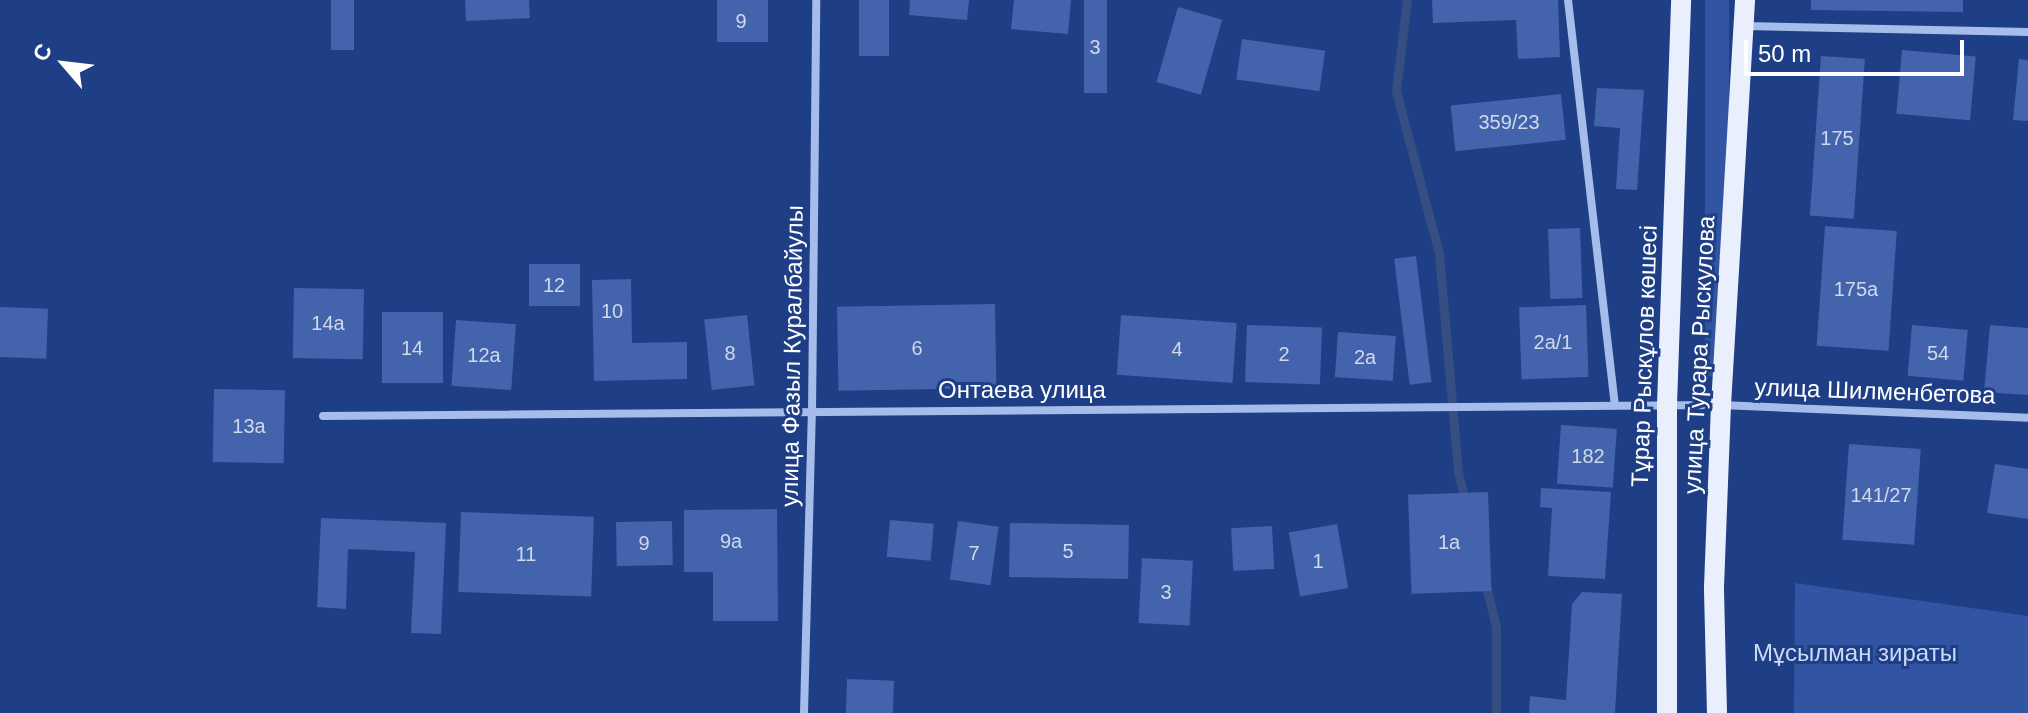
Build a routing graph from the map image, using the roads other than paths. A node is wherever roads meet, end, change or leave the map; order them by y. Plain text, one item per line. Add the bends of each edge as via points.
1 (816, 0) edge
2 (1568, 0) edge
3 (1681, 0) edge
4 (1745, 0) edge
5 (1744, 26) junction
6 (2028, 32) edge
7 (1615, 405) junction
8 (1667, 405) junction
9 (1721, 405) junction
10 (812, 412) junction
11 (323, 416) dead end
12 (2028, 418) edge
13 (804, 713) edge
14 (1667, 713) edge
15 (1717, 713) edge

1 - 10 street, улица Фазыл Куралбайулы
2 - 7 street
3 - 8 main road, Тұрар Рыскұлов көшесі
4 - 5 main road, улица Турара Рыскулова
5 - 6 street
5 - 9 main road, улица Турара Рыскулова
7 - 8 street, Онтаева улица
7 - 10 street, Онтаева улица
8 - 9 street, Онтаева улица
8 - 14 main road, Тұрар Рыскұлов көшесі
9 - 12 street, улица Шилменбетова
9 - 15 main road, улица Турара Рыскулова via 1714,587
10 - 11 street, Онтаева улица
10 - 13 street, улица Фазыл Куралбайулы

